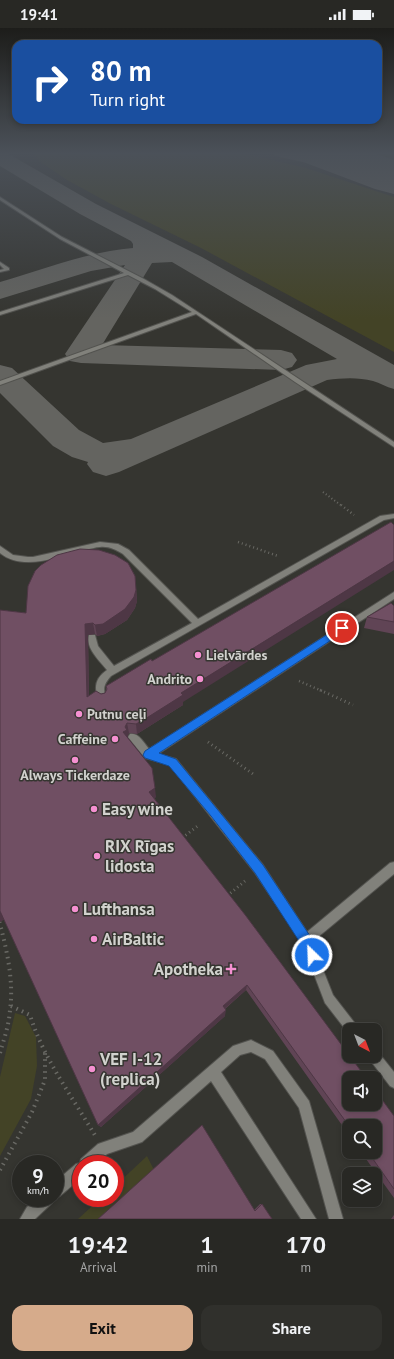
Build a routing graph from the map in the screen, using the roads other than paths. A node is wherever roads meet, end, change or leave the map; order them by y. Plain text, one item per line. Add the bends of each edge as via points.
1 (15, 208) edge
2 (0, 263) edge
3 (0, 271) edge
4 (128, 273) junction
5 (195, 313) junction
6 (0, 314) edge
7 (0, 383) edge
8 (394, 445) edge
9 (394, 516) edge
10 (382, 518) junction
11 (394, 526) edge
12 (0, 549) edge
13 (394, 595) edge
14 (197, 623) junction
15 (92, 637) edge
16 (113, 671) junction
17 (103, 699) edge
18 (133, 737) edge
19 (148, 755) junction
20 (394, 867) edge
21 (306, 940) junction
22 (348, 1023) edge
23 (379, 1063) edge
24 (213, 1072) junction
25 (394, 1082) edge
26 (96, 1155) edge
27 (72, 1177) edge
28 (64, 1183) edge
29 (38, 1207) edge
30 (27, 1219) edge
31 (309, 1219) edge
32 (336, 1219) edge

1 - 4 lane via 61,238
2 - 3 lane via 7,269
4 - 5 lane
4 - 6 lane
5 - 7 lane
5 - 8 lane
9 - 10 lane
10 - 11 lane
10 - 14 lane
12 - 14 lane via 14,559 28,560 100,544 115,546 126,552
13 - 19 lane
14 - 16 lane
15 - 16 lane via 94,646
16 - 17 lane via 102,680 99,688 99,694
18 - 19 lane
19 - 21 lane via 173,762 259,869
20 - 21 lane
21 - 22 lane via 329,999
23 - 25 lane
24 - 26 lane via 137,1137 103,1149
24 - 31 lane
24 - 32 lane via 237,1050 251,1046 269,1055 305,1105
27 - 28 lane
29 - 30 lane

